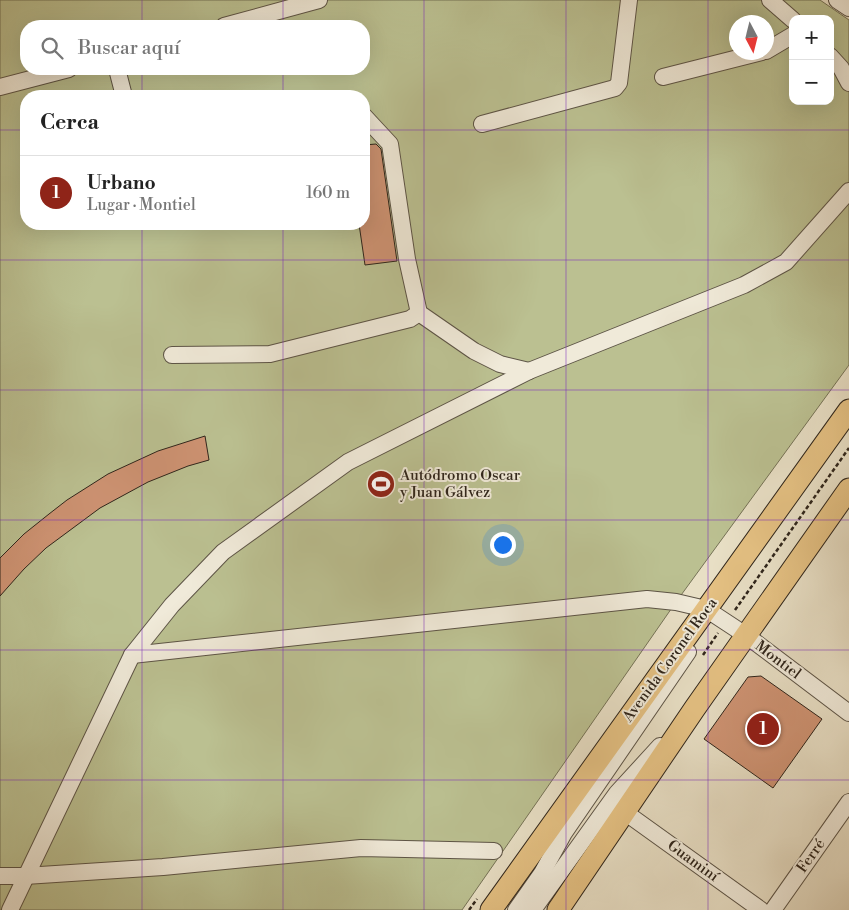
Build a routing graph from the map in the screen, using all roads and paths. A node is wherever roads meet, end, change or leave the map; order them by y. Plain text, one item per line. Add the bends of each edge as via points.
1 (319, 0) edge
2 (629, 0) edge
3 (770, 0) edge
4 (837, 0) edge
5 (849, 8) edge
6 (789, 17) edge
7 (246, 20) edge
8 (789, 37) edge
9 (774, 46) edge
10 (730, 60) edge
11 (834, 60) edge
12 (46, 75) edge
13 (119, 75) edge
14 (663, 77) dead end
15 (849, 83) edge
16 (0, 87) edge
17 (122, 90) edge
18 (370, 122) edge
19 (482, 124) dead end
20 (849, 191) edge
21 (419, 313) junction
22 (172, 354) dead end
23 (529, 371) junction
24 (849, 410) edge
25 (849, 489) edge
26 (706, 609) junction
27 (747, 636) junction
28 (132, 656) junction
29 (695, 708) junction
30 (849, 713) edge
31 (849, 802) edge
32 (626, 812) junction
33 (494, 851) dead end
34 (0, 876) edge
35 (25, 876) junction
36 (10, 910) edge
37 (491, 910) edge
38 (516, 910) edge
39 (533, 910) edge
40 (558, 910) edge
41 (761, 910) edge
42 (773, 910) edge

1 - 7 street
2 - 19 street via 619,83 615,88
3 - 6 street
4 - 5 street
8 - 9 street
10 - 14 street
11 - 15 street
12 - 16 street
13 - 17 street
18 - 21 street via 390,144 407,259
20 - 23 street via 786,262 744,285
21 - 22 street via 410,319 270,354
21 - 23 street via 474,351 500,364
23 - 28 street via 348,462 222,552 172,605
24 - 26 main road, Avenida Coronel Roca
25 - 27 main road
26 - 27 street, Montiel
26 - 28 street via 647,599
26 - 37 main road, Avenida Coronel Roca
26 - 38 street via 688,652 564,833
27 - 29 main road
27 - 30 street, Montiel
28 - 35 street
29 - 32 main road
29 - 39 street via 617,793
31 - 42 street, Ferré
32 - 40 main road
32 - 41 street, Guaminí
33 - 35 street via 361,848
34 - 35 street
35 - 36 street

